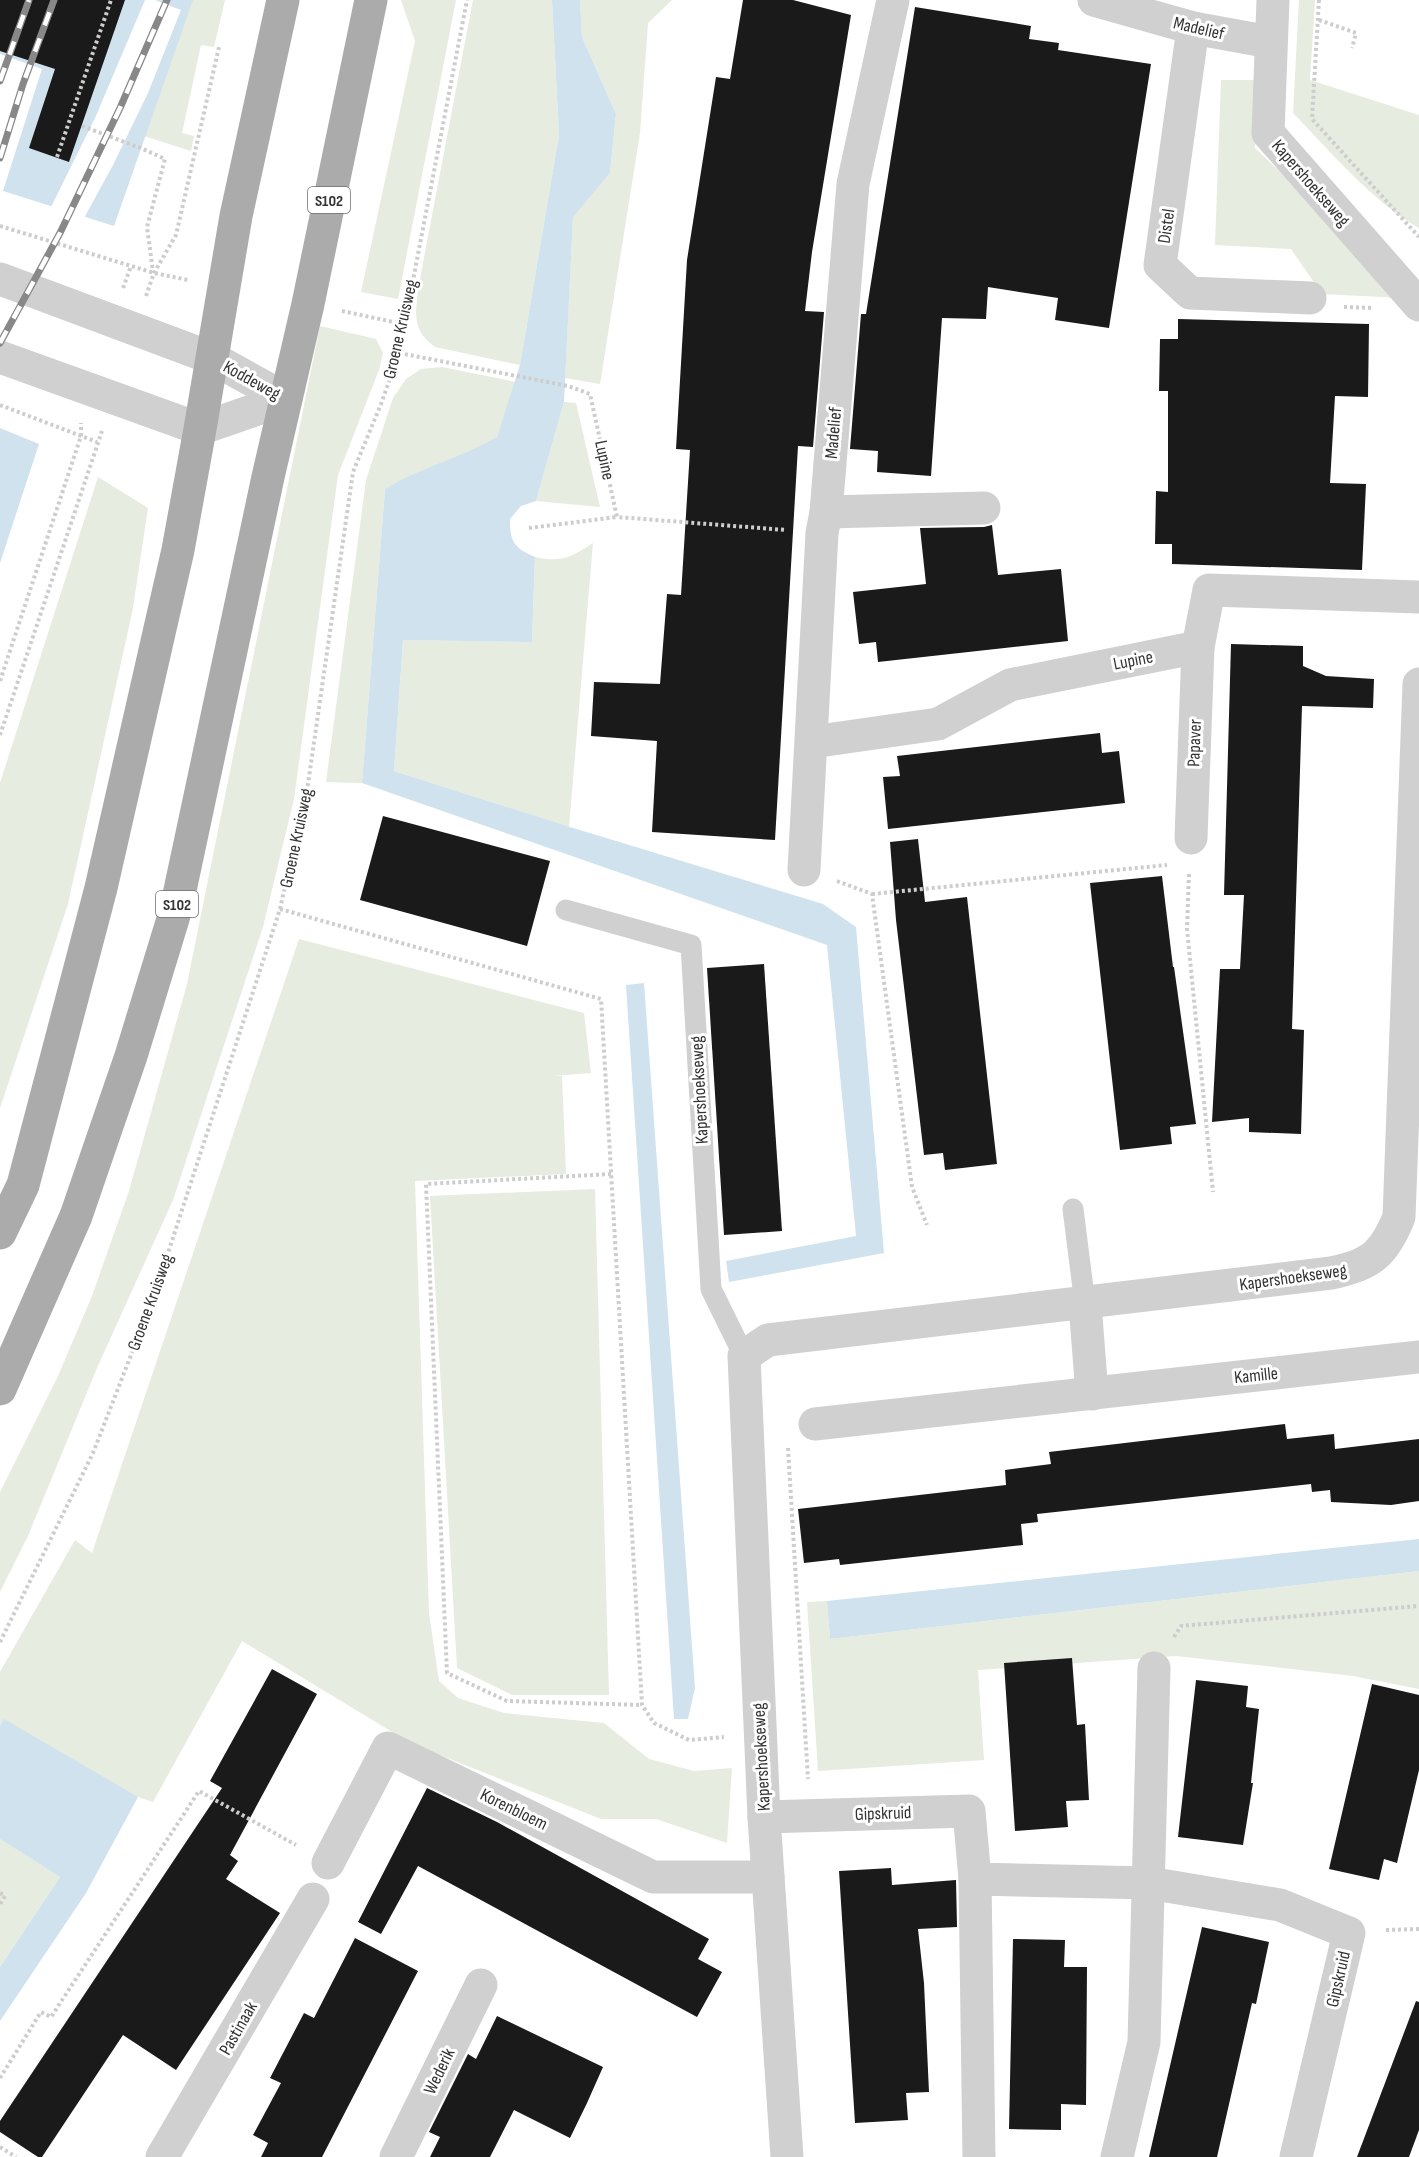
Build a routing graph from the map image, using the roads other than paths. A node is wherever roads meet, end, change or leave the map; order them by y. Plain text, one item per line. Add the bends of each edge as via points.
1 (283, 0) edge
2 (371, 0) edge
3 (893, 0) edge
4 (1094, 0) edge
5 (1273, 0) edge
6 (1193, 28) junction
7 (1270, 42) junction
8 (0, 279) edge
9 (1310, 298) road end
10 (1417, 300) edge
11 (0, 357) edge
12 (212, 358) junction
13 (286, 399) junction
14 (200, 429) junction
15 (984, 508) dead end
16 (824, 523) junction
17 (1419, 597) edge
18 (1198, 647) junction
19 (1419, 684) edge
20 (812, 742) junction
21 (1190, 850) road end
22 (804, 870) road end
23 (566, 910) dead end
24 (1413, 1010) edge
25 (1073, 1209) dead end
26 (0, 1233) edge
27 (1085, 1304) junction
28 (744, 1356) junction
29 (1419, 1357) edge
30 (0, 1389) edge
31 (1092, 1394) junction
32 (815, 1424) road end
33 (1154, 1668) road end
34 (764, 1817) junction
35 (328, 1863) road end
36 (768, 1877) junction
37 (975, 1879) junction
38 (1149, 1883) junction
39 (313, 1899) dead end
40 (481, 1985) dead end
41 (162, 2157) edge
42 (396, 2157) edge
43 (787, 2157) edge
44 (979, 2157) edge
45 (1117, 2157) edge
46 (1296, 2157) edge

1 - 12 main road via 236,216
2 - 13 main road, S102
3 - 16 street, Madelief via 853,184
4 - 6 street, Madelief
5 - 7 street, Kapershoekseweg
6 - 7 street, Madelief
6 - 9 street, Distel via 1160,265 1190,293
7 - 10 street, Kapershoekseweg via 1268,133
8 - 12 street, Koddeweg
11 - 14 street
12 - 13 street, Koddeweg
12 - 14 main road
13 - 14 street, Koddeweg
13 - 30 main road, S102 via 176,909 76,1216
14 - 26 main road via 178,550 101,888 23,1185
15 - 16 street
16 - 20 street, Madelief
17 - 18 street via 1209,590
18 - 20 street, Lupine via 1010,684 938,724
18 - 21 street, Papaver
19 - 24 street, Kapershoekseweg
20 - 22 street, Madelief
23 - 28 lane, Kapershoekseweg via 691,945 711,1289
24 - 27 street, Kapershoekseweg via 1399,1217 1390,1239 1375,1257 1355,1268 1331,1273
25 - 27 lane
27 - 28 street, Kapershoekseweg via 768,1340
27 - 31 street
28 - 34 street, Kapershoekseweg
29 - 31 street, Kamille
31 - 32 street, Kamille
33 - 38 street
34 - 36 street, Kapershoekseweg
34 - 37 street, Gipskruid via 969,1811
35 - 36 street, Korenbloem via 388,1748 653,1877
36 - 43 street, Kapershoekseweg
37 - 38 street, Gipskruid
37 - 44 street, Gipskruid
38 - 45 street via 1144,2042
38 - 46 street, Gipskruid via 1280,1905 1349,1932
39 - 41 street, Pastinaak
40 - 42 street, Wederik

